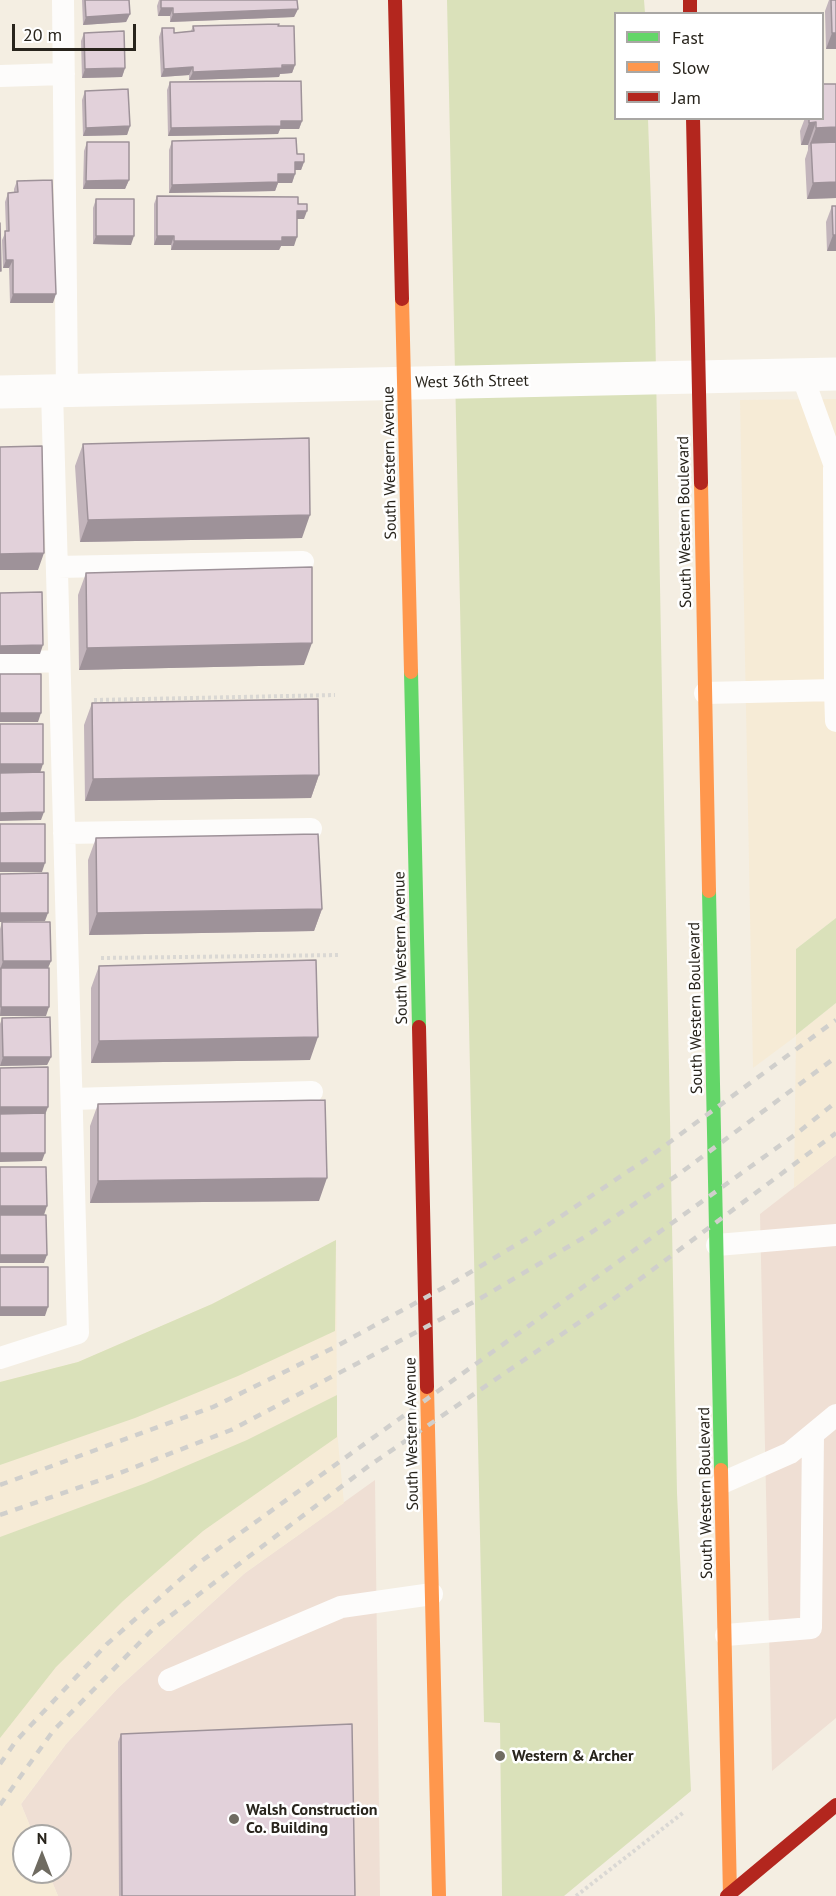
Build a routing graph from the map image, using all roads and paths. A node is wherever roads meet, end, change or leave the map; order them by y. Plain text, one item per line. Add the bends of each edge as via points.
1 (63, 0) edge
2 (395, 0) edge
3 (64, 75) junction
4 (0, 76) edge
5 (693, 120) edge
6 (836, 374) edge
7 (802, 375) junction
8 (699, 377) junction
9 (404, 383) junction
10 (59, 391) junction
11 (0, 392) edge
12 (835, 469) edge
13 (303, 562) dead end
14 (57, 567) junction
15 (59, 661) junction
16 (0, 663) edge
17 (835, 690) edge
18 (705, 693) junction
19 (334, 695) dead end
20 (60, 700) junction
21 (836, 721) edge
22 (311, 829) dead end
23 (64, 833) junction
24 (341, 955) dead end
25 (68, 959) junction
26 (312, 1092) dead end
27 (72, 1099) junction
28 (836, 1235) edge
29 (717, 1245) junction
30 (0, 1358) edge
31 (836, 1415) edge
32 (813, 1434) junction
33 (722, 1483) junction
34 (432, 1594) junction
35 (726, 1635) junction
36 (169, 1680) dead end
37 (836, 1805) edge
38 (684, 1812) dead end
39 (729, 1895) edge
40 (439, 1896) edge
41 (576, 1896) edge

1 - 3 lane
2 - 9 main road, South Western Avenue
3 - 4 lane
3 - 10 lane
5 - 8 main road, South Western Boulevard
6 - 7 street, West 36th Street
7 - 8 street, West 36th Street
7 - 12 lane
8 - 9 street, West 36th Street
8 - 18 main road, South Western Boulevard
9 - 10 street, West 36th Street
9 - 34 main road, South Western Avenue
10 - 11 street, West 36th Street
10 - 14 lane
12 - 17 lane
13 - 14 lane
14 - 15 lane
15 - 16 lane
15 - 20 lane
17 - 18 lane
17 - 21 lane
18 - 29 main road, South Western Boulevard
19 - 20 path
20 - 23 lane
22 - 23 lane
23 - 25 lane
24 - 25 path
25 - 27 lane
26 - 27 lane
27 - 30 lane via 78,1333
28 - 29 lane
29 - 33 main road, South Western Boulevard
31 - 32 lane
32 - 33 lane via 789,1453
32 - 35 lane via 811,1628
33 - 35 main road, South Western Boulevard
34 - 36 lane via 341,1607
34 - 40 main road, South Western Avenue
35 - 39 main road, South Western Boulevard
37 - 39 main road
38 - 41 path

